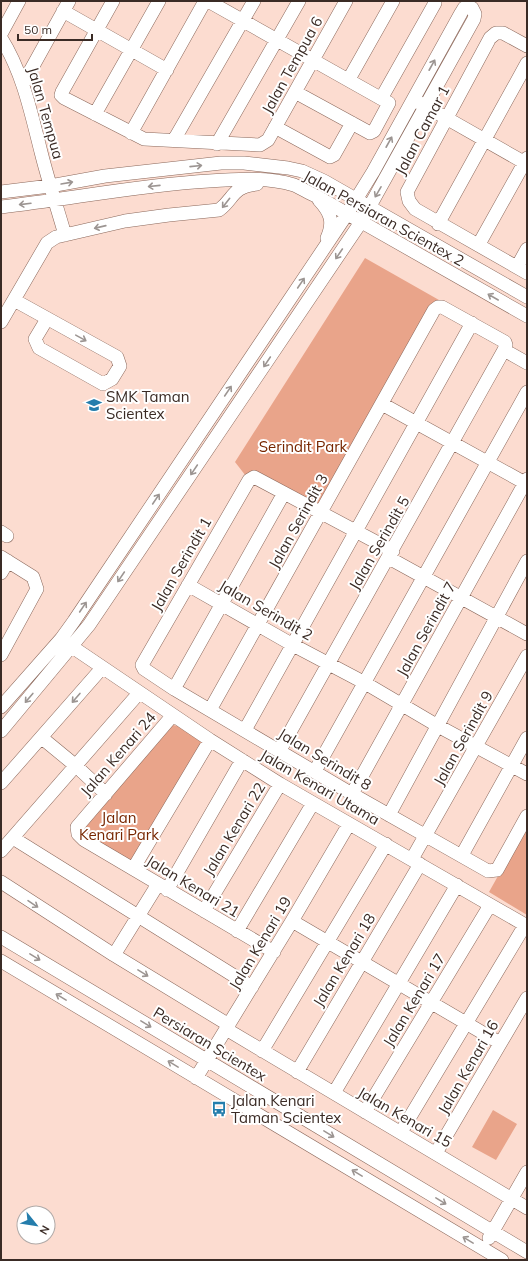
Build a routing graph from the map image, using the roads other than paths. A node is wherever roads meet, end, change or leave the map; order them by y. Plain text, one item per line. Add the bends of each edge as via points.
1 (19, 1) edge
2 (113, 1) edge
3 (159, 1) edge
4 (207, 1) edge
5 (254, 1) edge
6 (299, 1) edge
7 (346, 1) edge
8 (392, 1) edge
9 (434, 2) edge
10 (66, 6) edge
11 (243, 20) junction
12 (97, 30) junction
13 (1, 34) edge
14 (1, 38) edge
15 (277, 40) junction
16 (527, 46) edge
17 (131, 50) junction
18 (314, 60) junction
19 (527, 63) edge
20 (167, 70) junction
21 (349, 79) junction
22 (23, 84) junction
23 (295, 92) junction
24 (382, 97) junction
25 (413, 100) junction
26 (426, 107) junction
27 (95, 114) junction
28 (446, 118) junction
29 (352, 123) junction
30 (275, 127) junction
31 (131, 133) junction
32 (174, 140) junction
33 (485, 140) junction
34 (217, 144) junction
35 (526, 161) edge
36 (271, 182) junction
37 (50, 186) junction
38 (1, 192) edge
39 (316, 196) junction
40 (55, 200) junction
41 (356, 200) junction
42 (1, 207) edge
43 (369, 208) junction
44 (347, 214) junction
45 (361, 222) junction
46 (438, 224) junction
47 (65, 234) junction
48 (479, 244) junction
49 (527, 249) edge
50 (317, 258) junction
51 (522, 270) edge
52 (527, 297) edge
53 (14, 300) junction
54 (527, 316) edge
55 (47, 319) junction
56 (1, 322) edge
57 (472, 323) junction
58 (504, 350) junction
59 (527, 363) edge
60 (527, 392) edge
61 (382, 404) junction
62 (417, 423) junction
63 (453, 442) junction
64 (488, 462) junction
65 (526, 482) edge
66 (284, 493) junction
67 (321, 514) junction
68 (356, 531) junction
69 (391, 554) junction
70 (4, 559) edge
71 (527, 561) edge
72 (1, 573) edge
73 (424, 577) junction
74 (188, 585) junction
75 (462, 598) junction
76 (221, 604) junction
77 (497, 617) junction
78 (258, 625) junction
79 (527, 634) edge
80 (61, 639) junction
81 (293, 645) junction
82 (72, 647) junction
83 (2, 650) edge
84 (527, 656) edge
85 (142, 664) joint
86 (328, 664) junction
87 (102, 668) junction
88 (365, 683) junction
89 (174, 689) junction
90 (139, 693) junction
91 (402, 705) junction
92 (1, 707) edge
93 (210, 710) junction
94 (173, 715) junction
95 (438, 726) junction
96 (2, 730) edge
97 (245, 730) junction
98 (42, 738) junction
99 (527, 738) edge
100 (210, 740) junction
101 (476, 747) junction
102 (280, 750) junction
103 (242, 760) junction
104 (76, 766) junction
105 (512, 766) junction
106 (315, 771) junction
107 (527, 774) edge
108 (1, 783) edge
109 (280, 784) junction
110 (106, 794) junction
111 (352, 794) junction
112 (313, 803) junction
113 (389, 816) junction
114 (527, 816) edge
115 (349, 824) junction
116 (78, 834) joint
117 (426, 835) junction
118 (13, 838) junction
119 (386, 844) junction
120 (1, 851) edge
121 (462, 855) junction
122 (416, 861) junction
123 (133, 869) junction
124 (1, 882) edge
125 (457, 885) junction
126 (162, 887) junction
127 (490, 905) junction
128 (204, 911) junction
129 (138, 916) junction
130 (292, 921) junction
131 (526, 925) edge
132 (237, 931) junction
133 (1, 937) edge
134 (328, 942) junction
135 (274, 952) junction
136 (114, 955) junction
137 (1, 961) edge
138 (361, 962) junction
139 (399, 983) junction
140 (252, 987) junction
141 (527, 998) edge
142 (432, 1002) junction
143 (467, 1023) junction
144 (227, 1027) junction
145 (500, 1043) junction
146 (262, 1051) junction
147 (206, 1061) junction
148 (297, 1072) junction
149 (196, 1078) junction
150 (334, 1093) junction
151 (365, 1112) junction
152 (401, 1132) junction
153 (436, 1152) junction
154 (527, 1172) edge
155 (511, 1198) junction
156 (527, 1208) edge
157 (493, 1232) junction
158 (483, 1248) junction
159 (527, 1252) edge
160 (502, 1260) edge

1 - 13 street
2 - 12 street
3 - 17 street
4 - 11 street
4 - 20 street
5 - 11 street
6 - 15 street
7 - 18 street, Jalan Tempua 6
8 - 21 street
9 - 24 street
10 - 12 street
10 - 22 street
11 - 15 street
11 - 32 street
12 - 17 street
12 - 27 street via 61,95
14 - 22 street, Jalan Tempua via 12,56
15 - 18 street
15 - 34 street
16 - 28 street, Jalan Camar 1 via 503,33 496,33 490,38
17 - 20 street
17 - 27 street
18 - 21 street
18 - 23 street, Jalan Tempua 6
19 - 33 street
20 - 31 street
21 - 24 street
22 - 37 street, Jalan Tempua
23 - 29 street
23 - 30 street, Jalan Tempua 6
24 - 29 street via 389,105 372,133
25 - 26 street
25 -> 26 street via 464,8 472,8 474,19
41 -> 25 street
26 - 28 street
26 -> 43 street
27 - 31 street
28 - 33 street
28 - 46 street, Jalan Camar 1 via 407,192 415,209
29 - 30 street via 334,155 327,156
30 - 34 street, Jalan Tempua 6 via 265,143 260,145
31 - 32 street via 144,140
32 - 34 street
33 - 35 street
33 - 46 street
35 - 48 street
36 - 39 street, Jalan Persiaran Scientex 2 via 295,185
36 -> 40 street, Jalan Persiaran Scientex 2 via 243,179 194,182 107,191
36 -> 47 street via 242,187 234,192 219,210 169,214
37 - 38 street, Jalan Persiaran Scientex 2
37 - 40 street, Jalan Tempua
37 -> 41 street, Jalan Persiaran Scientex 2 via 105,176 244,163 302,171
39 - 44 street, Jalan Persiaran Scientex 2
39 - 50 street via 331,217 329,233
40 -> 42 street, Jalan Persiaran Scientex 2
40 - 47 street, Jalan Tempua
41 - 43 street, Jalan Persiaran Scientex 2
41 - 44 street
43 - 45 street
43 - 52 street, Jalan Persiaran Scientex 2
44 - 45 street, Jalan Persiaran Scientex 2
44 - 50 street
54 -> 45 street, Jalan Persiaran Scientex 2
45 -> 82 street
46 - 48 street, Jalan Camar 1
47 - 53 street via 47,243
48 - 51 street, Jalan Camar 1
49 - 51 street
80 -> 50 street
53 - 55 street
53 - 56 street
55 -> 55 street via 117,358 120,366 112,379 103,384 40,348 36,339
57 - 58 street via 505,342
57 - 61 street, Jalan Serindit 3 via 442,307 434,310
57 - 62 street
58 - 59 street
58 - 63 street, Jalan Serindit 5
60 - 64 street
61 - 62 street
61 - 67 street, Jalan Serindit 3
62 - 63 street
62 - 68 street
63 - 64 street
63 - 69 street, Jalan Serindit 5
64 - 65 street
64 - 73 street
65 - 75 street, Jalan Serindit 7
66 - 67 street
66 - 74 street, Jalan Serindit 1 via 254,477 249,480
66 - 76 street
67 - 68 street
67 - 78 street, Jalan Serindit 3
68 - 69 street
68 - 81 street
69 - 73 street
69 - 86 street, Jalan Serindit 5
70 - 72 street
70 - 83 street via 33,577 37,589
71 - 77 street
73 - 75 street
73 - 88 street
74 - 76 street, Jalan Serindit 2
74 - 85 street, Jalan Serindit 1
75 - 77 street
75 - 91 street, Jalan Serindit 7
76 - 78 street, Jalan Serindit 2
76 - 89 street
77 - 79 street
77 - 95 street
78 - 81 street, Jalan Serindit 2
78 - 93 street, Jalan Serindit 3
80 - 82 street, Jalan Kenari Utama
80 - 92 street
81 - 86 street, Jalan Serindit 2
81 - 97 street
82 - 87 street, Jalan Kenari Utama
82 -> 96 street
84 - 101 street, Jalan Serindit 9
85 - 89 street, Jalan Serindit 8 via 144,669
86 - 88 street, Jalan Serindit 2
86 - 102 street, Jalan Serindit 5
87 - 90 street, Jalan Kenari Utama
87 -> 98 street
88 - 91 street, Jalan Serindit 2
88 - 106 street
89 - 93 street, Jalan Serindit 8
90 - 94 street, Jalan Kenari Utama
90 - 104 street
91 - 95 street, Jalan Serindit 2
91 - 111 street, Jalan Serindit 7
93 - 97 street, Jalan Serindit 8
94 - 100 street, Jalan Kenari Utama
94 - 110 street, Jalan Kenari 24
95 - 101 street, Jalan Serindit 2
95 - 113 street
97 - 102 street, Jalan Serindit 8
98 - 104 street
98 - 108 street
99 - 105 street
100 - 103 street, Jalan Kenari Utama
100 - 123 street
101 - 105 street, Jalan Serindit 2
101 - 117 street, Jalan Serindit 9
102 - 106 street, Jalan Serindit 8
103 - 109 street, Jalan Kenari Utama
103 - 126 street
104 - 110 street
104 - 118 street
105 - 107 street, Jalan Serindit 2
105 - 121 street
106 - 111 street, Jalan Serindit 8
109 - 112 street, Jalan Kenari Utama
109 - 128 street, Jalan Kenari 22
110 - 116 street, Jalan Kenari 24 via 77,826
111 - 113 street, Jalan Serindit 8
112 - 115 street, Jalan Kenari Utama
112 - 132 street
113 - 117 street, Jalan Serindit 8
114 - 121 street, Jalan Serindit 8 via 497,870 488,871
115 - 119 street, Jalan Kenari Utama
115 - 130 street, Jalan Kenari 19
116 - 123 street, Jalan Kenari 21
117 - 121 street, Jalan Serindit 8
117 - 122 street, Jalan Serindit 9
118 - 120 street
118 - 129 street
119 - 122 street, Jalan Kenari Utama
119 - 134 street
122 - 125 street, Jalan Kenari Utama
122 - 138 street, Jalan Kenari 18
123 - 126 street, Jalan Kenari 21
124 -> 136 street, Jalan Kenari 15
125 - 127 street, Jalan Kenari Utama
125 - 139 street
126 - 128 street, Jalan Kenari 21
126 - 129 street
127 - 131 street, Jalan Kenari Utama
127 - 142 street, Jalan Kenari 17
128 - 132 street, Jalan Kenari 21
129 - 136 street
129 - 140 street
130 - 134 street
130 - 135 street, Jalan Kenari 19
131 - 143 street
132 - 135 street, Jalan Kenari 21
133 -> 147 street, Persiaran Scientex
134 - 138 street
134 - 146 street
135 - 140 street, Jalan Kenari 19
136 -> 144 street, Jalan Kenari 15
149 -> 137 street
138 - 139 street
138 - 148 street, Jalan Kenari 18
139 - 142 street
139 - 150 street
140 - 144 street, Jalan Kenari 19
141 - 145 street, Jalan Kenari 16
142 - 143 street
142 - 151 street, Jalan Kenari 17
143 - 145 street
143 - 152 street
144 - 146 street, Jalan Kenari 15
144 - 147 street, Jalan Kenari 19
145 - 153 street, Jalan Kenari 16
146 - 148 street, Jalan Kenari 15
147 - 149 street, Jalan Kenari 19
147 -> 157 street, Persiaran Scientex
148 - 150 street, Jalan Kenari 15
158 -> 149 street
150 - 151 street, Jalan Kenari 15
151 - 152 street, Jalan Kenari 15
152 - 153 street, Jalan Kenari 15
153 - 155 street, Jalan Kenari 15
154 - 155 street
155 - 156 street, Jalan Kenari 15
155 - 157 street
157 - 158 street
157 - 159 street, Persiaran Scientex
158 - 160 street

